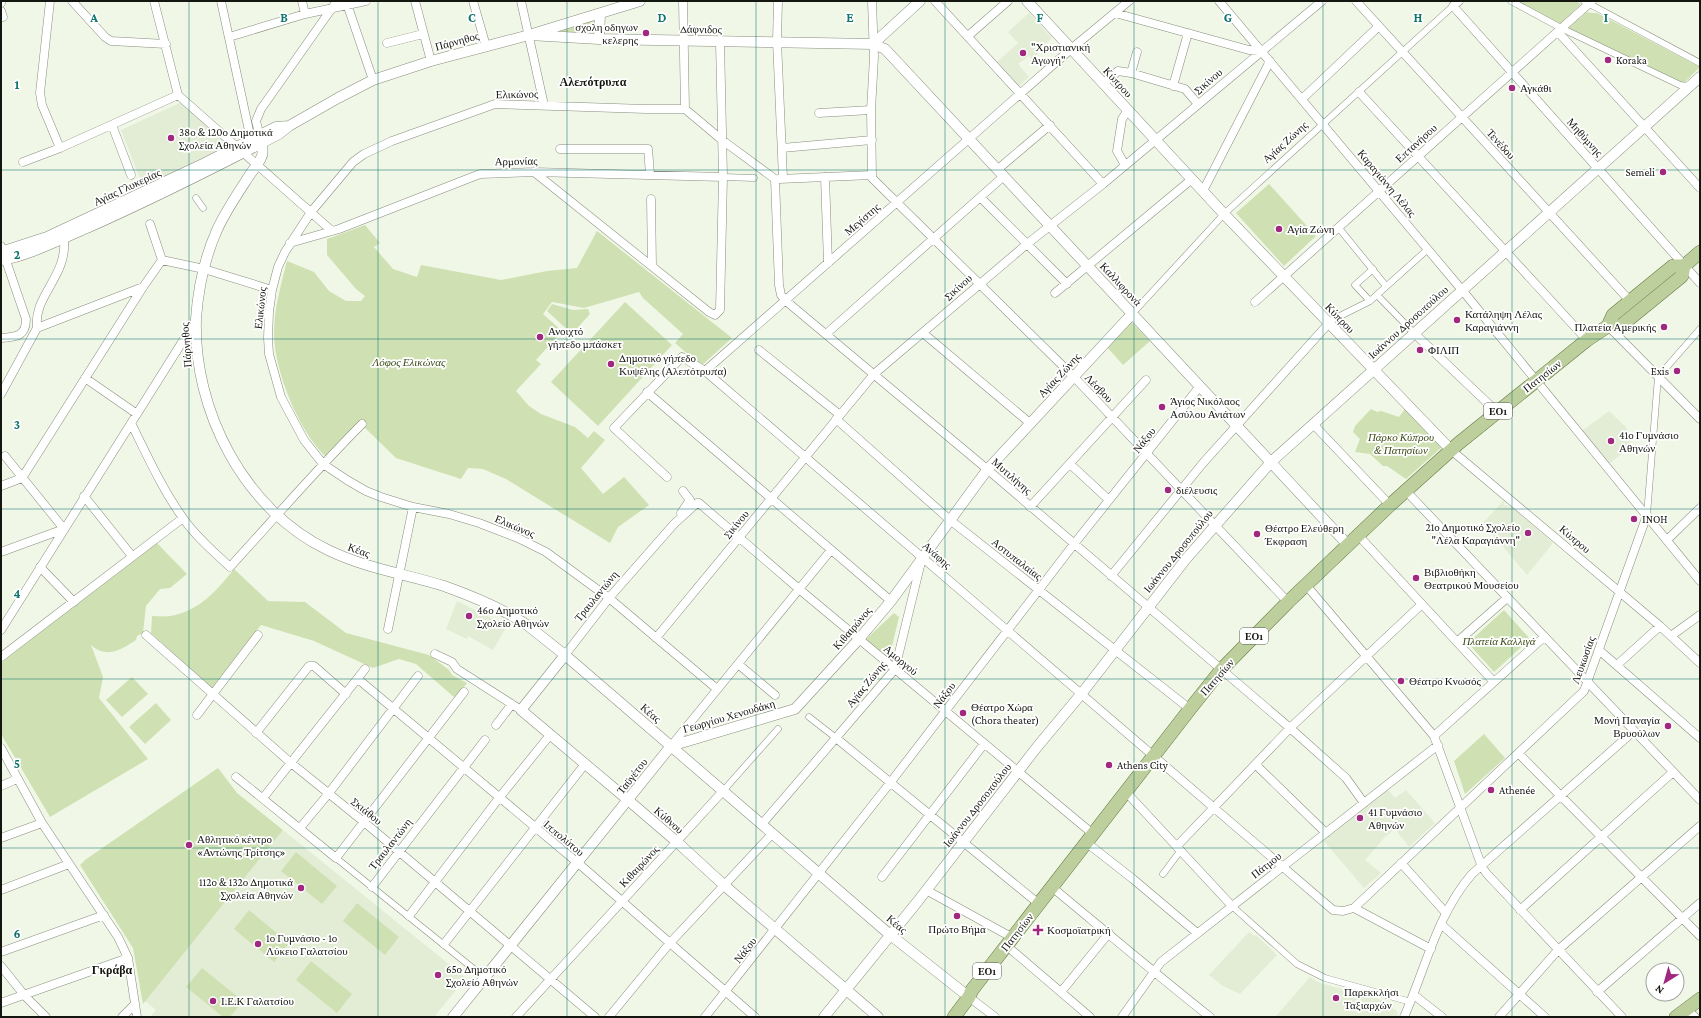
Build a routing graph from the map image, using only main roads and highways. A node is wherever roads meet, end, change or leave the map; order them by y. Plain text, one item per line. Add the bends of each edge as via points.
1 (1700, 252) edge
2 (1684, 266) junction
3 (1608, 326) junction
4 (1700, 999) edge
5 (1691, 1013) edge
6 (954, 1017) edge
7 (1676, 1017) edge

1 - 2 main road, Πατησίων / ΕΟ1
2 - 3 main road, Πατησίων / ΕΟ1 via 1673,266 1612,315
2 - 3 main road, Πατησίων / ΕΟ1 via 1682,276 1621,326
3 - 6 main road, Πατησίων / ΕΟ1 via 1536,380 1451,450 1306,584 1221,670 972,990
4 - 5 main road
5 - 7 main road

